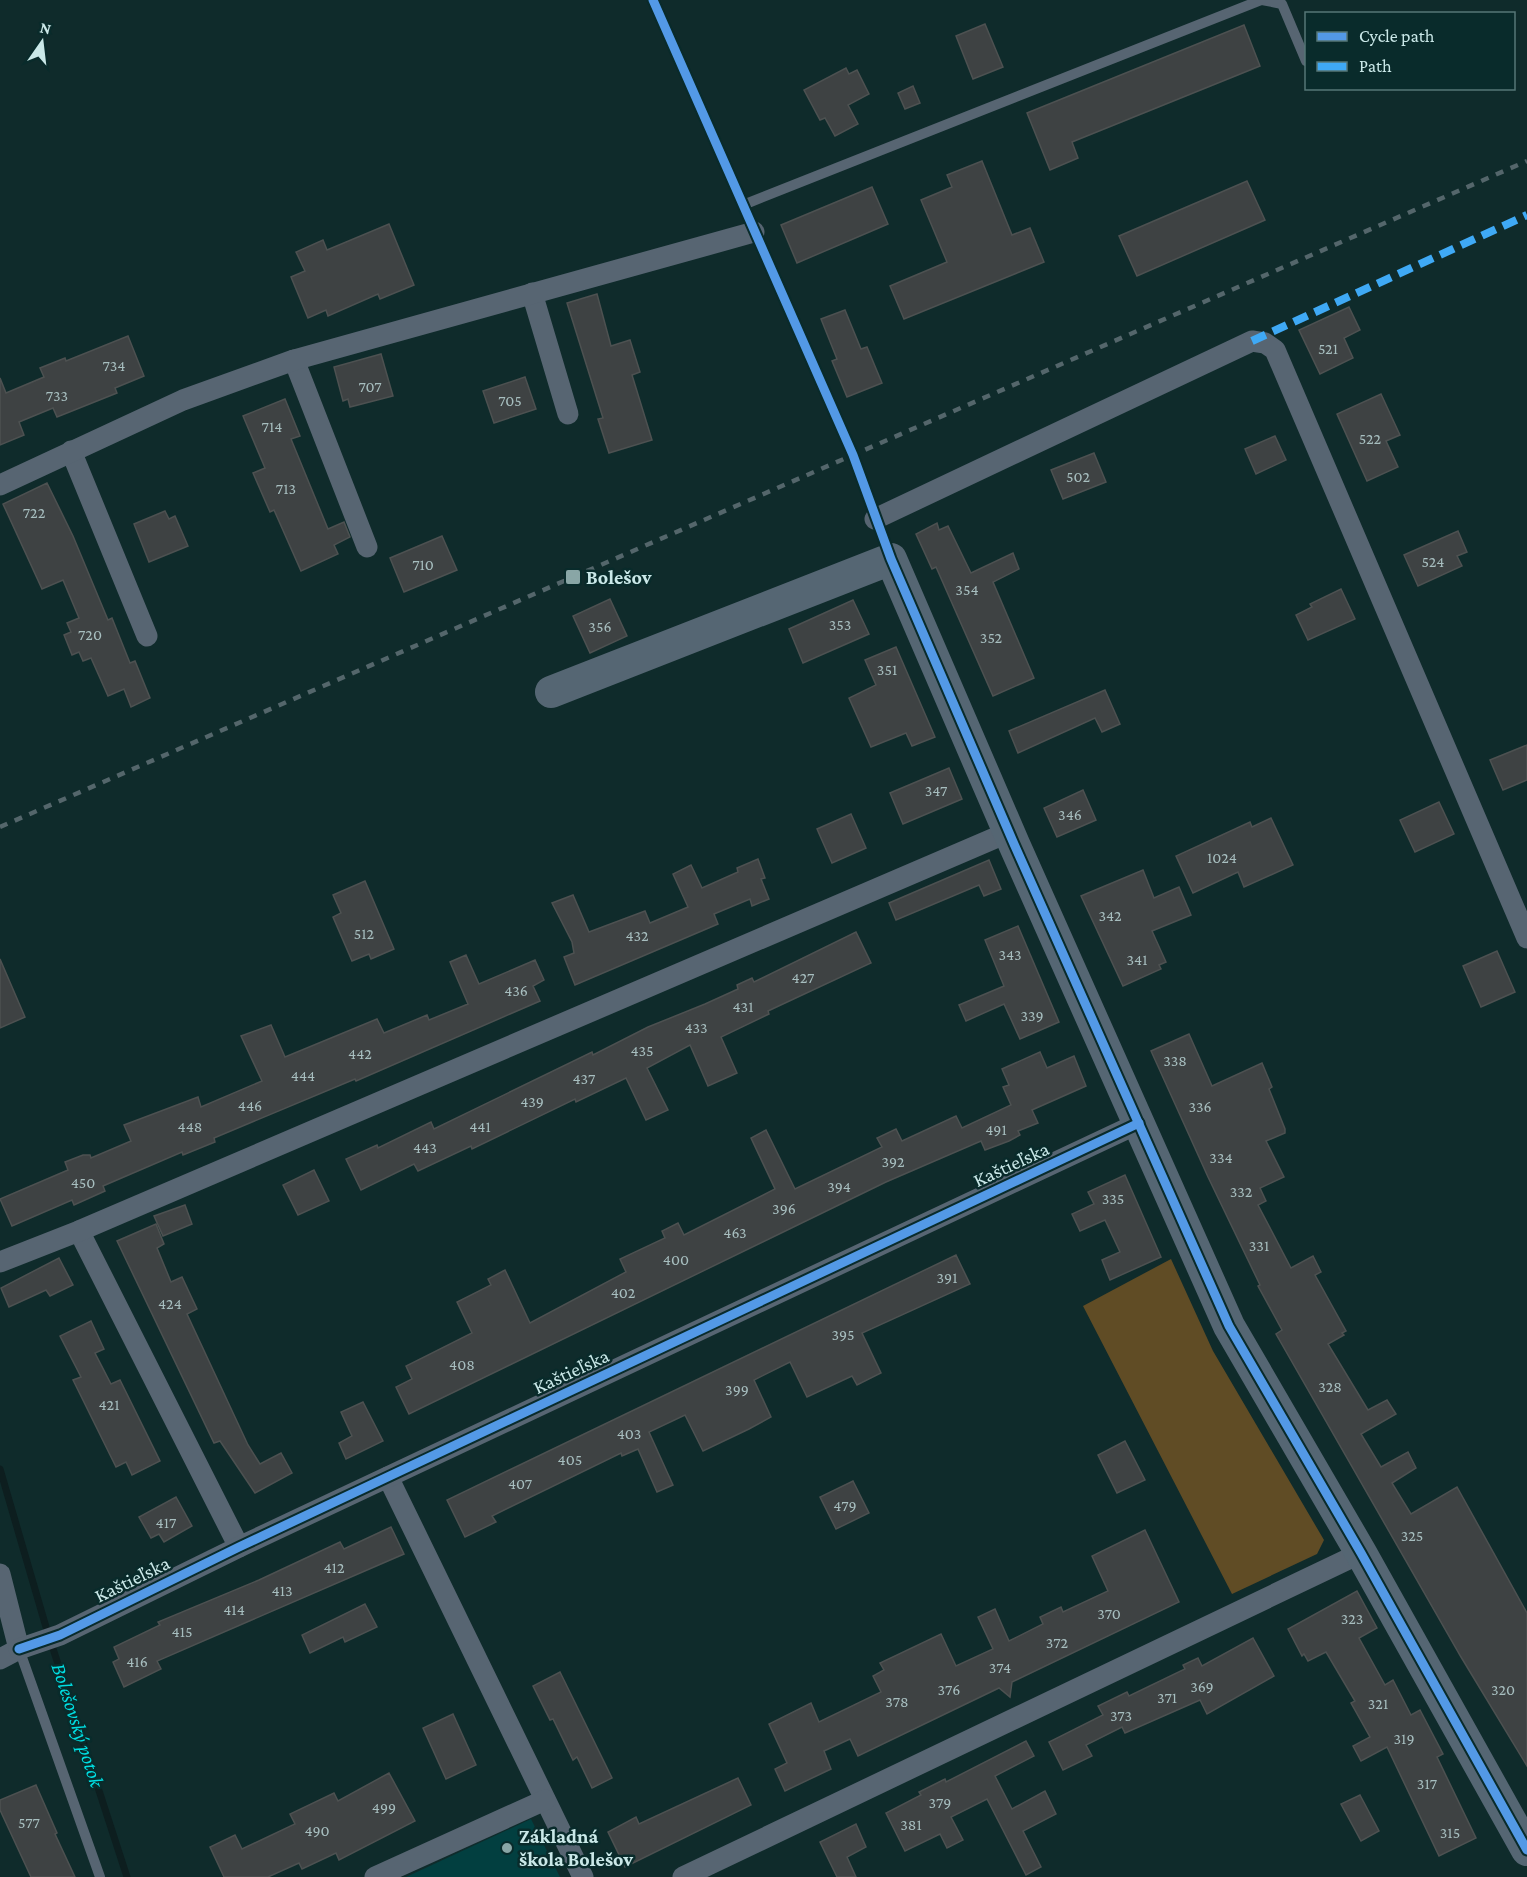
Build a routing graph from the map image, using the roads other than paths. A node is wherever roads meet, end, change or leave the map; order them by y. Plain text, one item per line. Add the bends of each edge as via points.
1 (653, 0) edge
2 (1262, 0) edge
3 (1305, 59) edge
4 (743, 206) junction
5 (754, 232) junction
6 (532, 293) junction
7 (294, 360) junction
8 (568, 414) dead end
9 (70, 451) junction
10 (0, 484) edge
11 (874, 519) junction
12 (367, 547) dead end
13 (891, 559) junction
14 (147, 636) dead end
15 (551, 692) dead end
16 (1009, 832) junction
17 (1527, 938) edge
18 (1139, 1123) junction
19 (79, 1231) junction
20 (0, 1262) edge
21 (388, 1477) junction
22 (239, 1547) junction
23 (1361, 1553) junction
24 (0, 1574) edge
25 (19, 1649) junction
26 (0, 1659) edge
27 (545, 1800) junction
28 (1527, 1850) edge
29 (100, 1877) edge
30 (375, 1877) edge
31 (583, 1877) edge
32 (683, 1877) edge

1 - 4 lane
2 - 3 lane via 1282,4
2 - 4 lane
4 - 5 lane
5 - 6 street
5 - 11 lane via 853,455
6 - 7 street
6 - 8 street
7 - 9 street via 183,400
7 - 12 street
9 - 10 street
9 - 14 street
11 - 13 lane
11 - 17 street via 1252,340 1275,350
13 - 15 street
13 - 16 street
16 - 18 street
16 - 19 street
18 - 21 street, Kaštieľska
18 - 23 street via 1229,1326
19 - 20 street
19 - 22 street
21 - 22 street, Kaštieľska
21 - 27 street
22 - 25 street, Kaštieľska via 51,1638
23 - 28 street
23 - 32 street
24 - 25 street
25 - 26 street, Kaštieľska
25 - 29 lane
27 - 30 street
27 - 31 street

